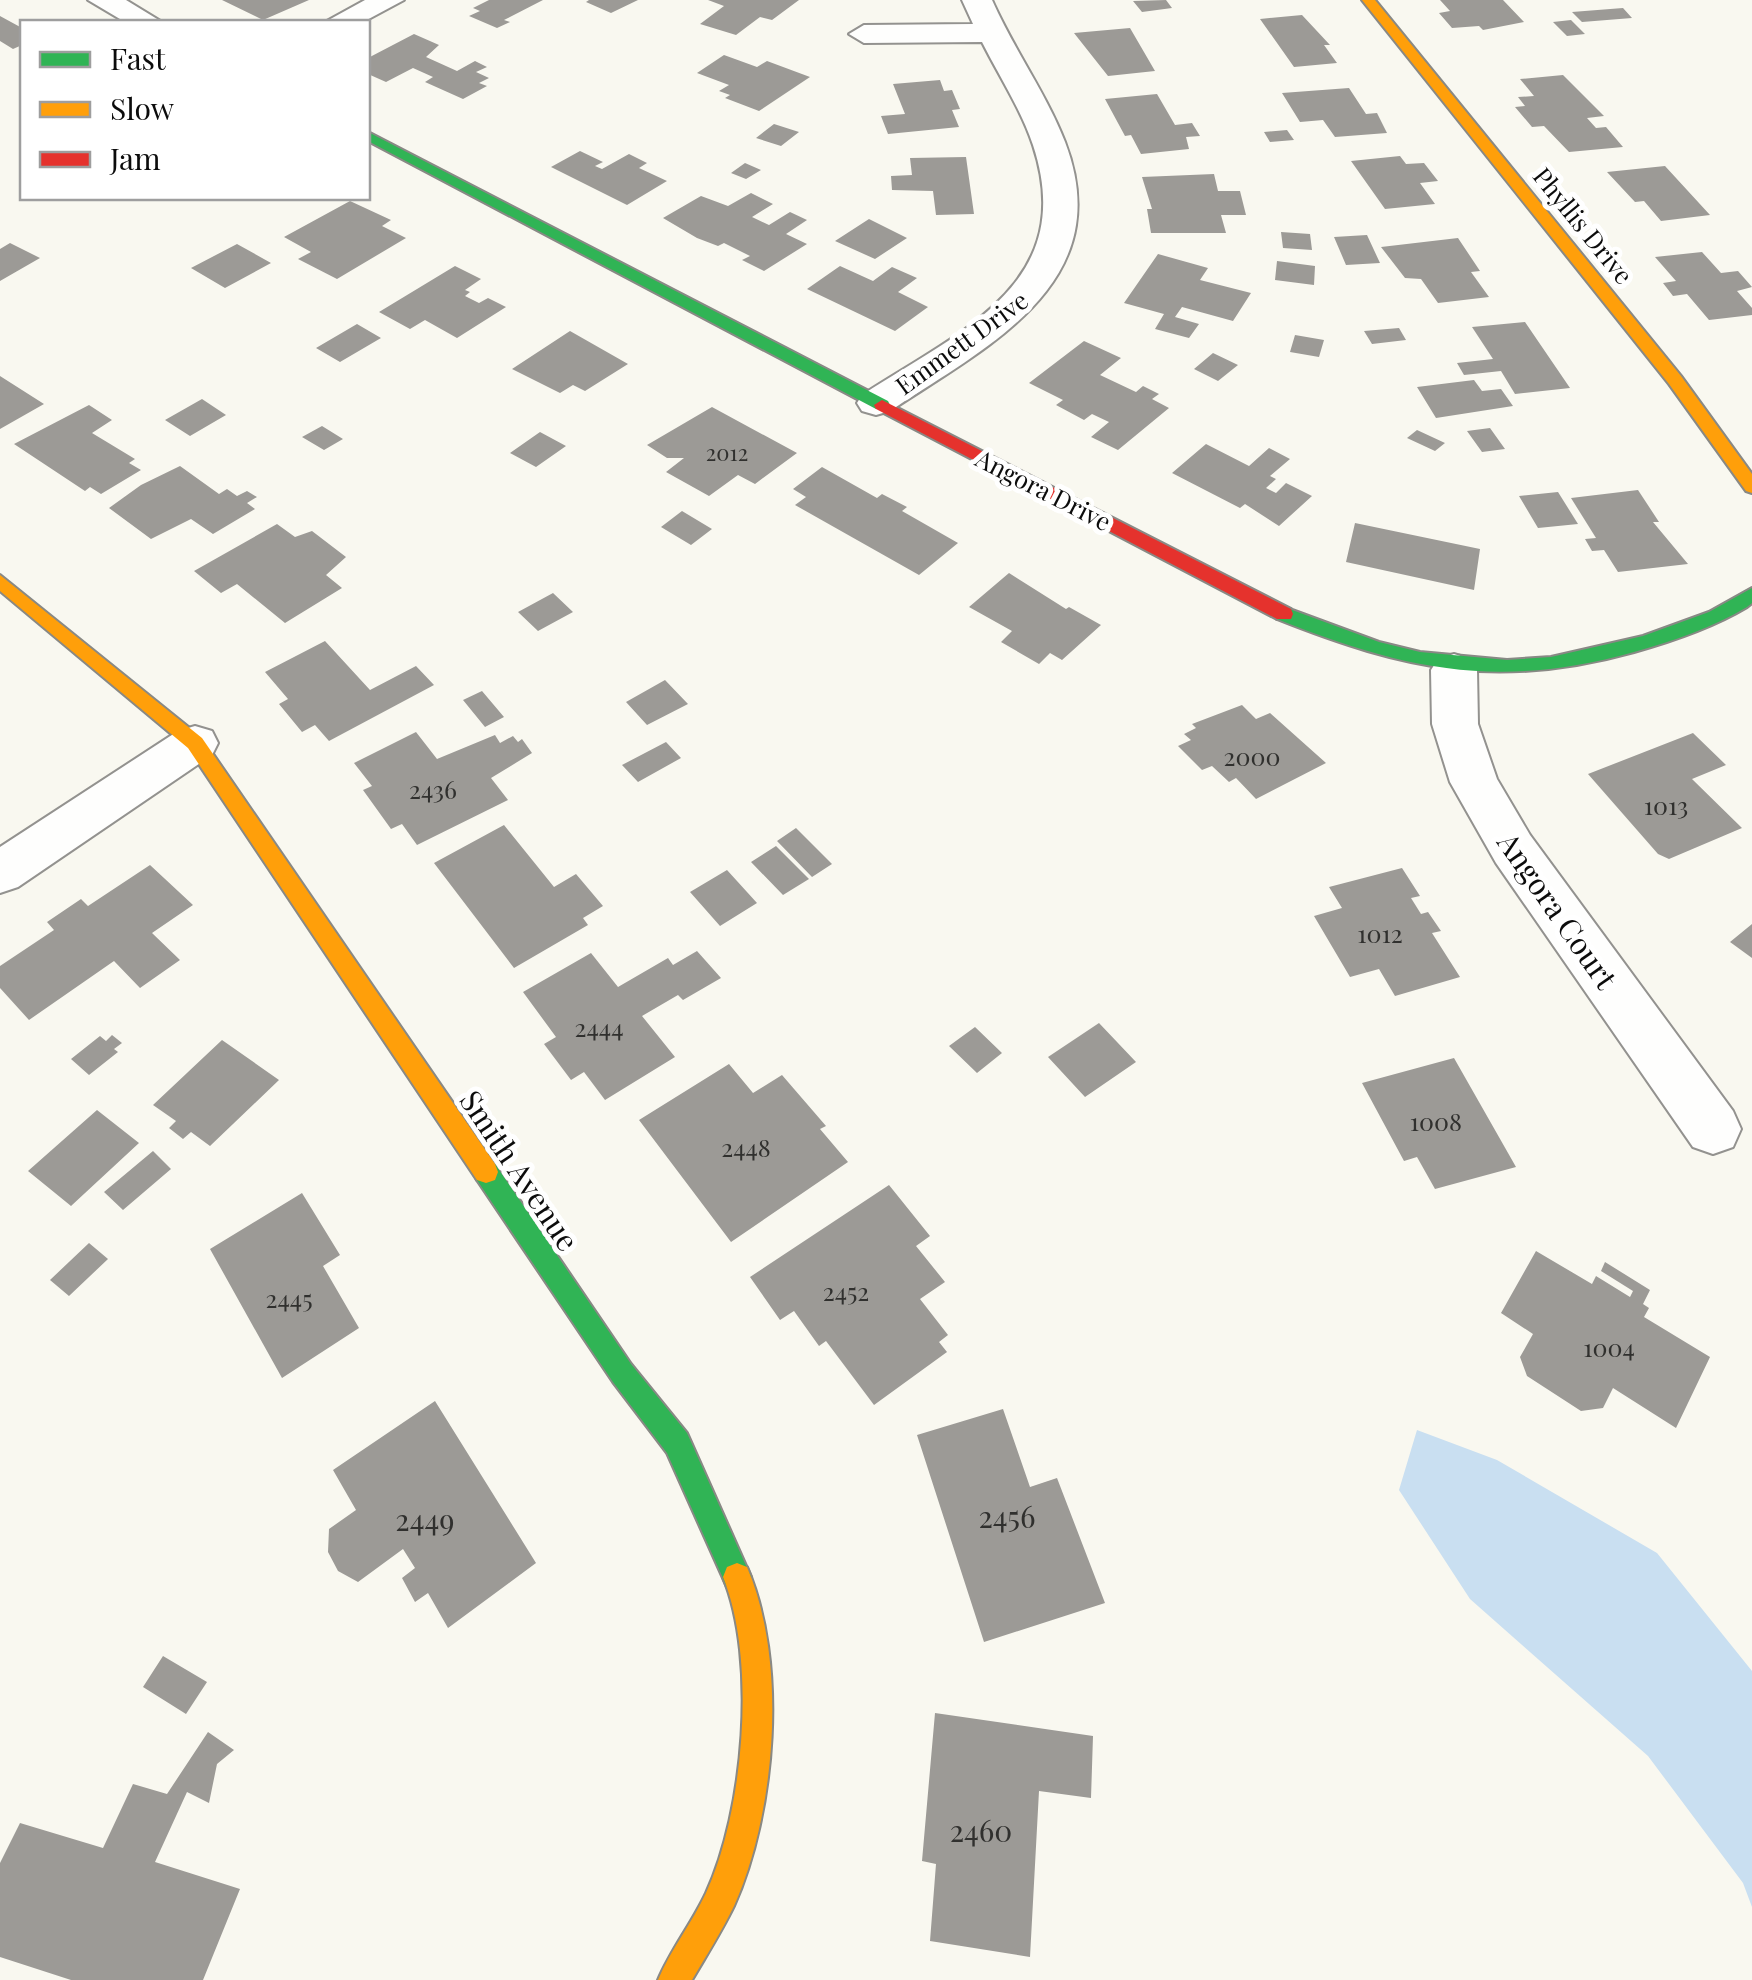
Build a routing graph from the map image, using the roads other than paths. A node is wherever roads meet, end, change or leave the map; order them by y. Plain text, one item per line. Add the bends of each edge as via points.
1 (103, 0) edge
2 (389, 0) edge
3 (976, 0) edge
4 (1368, 0) edge
5 (143, 20) edge
6 (344, 20) edge
7 (990, 33) junction
8 (864, 34) dead end
9 (370, 137) edge
10 (876, 403) junction
11 (1752, 487) edge
12 (0, 581) edge
13 (1752, 594) edge
14 (1454, 670) junction
15 (195, 743) junction
16 (0, 873) edge
17 (1713, 1130) dead end
18 (674, 1980) edge

1 - 5 street
2 - 6 street
3 - 7 street, Emmett Drive
4 - 11 street, Phyllis Drive via 1674,380
7 - 8 street
7 - 10 street, Emmett Drive via 1050,145 1064,202 1060,238 1026,300
9 - 10 street, Angora Drive
10 - 14 street, Angora Drive via 1266,606 1393,657
12 - 15 street, Smith Avenue
13 - 14 street, Angora Drive via 1674,632 1568,664
14 - 17 street, Angora Court via 1456,724 1474,782 1513,850
15 - 16 street
15 - 18 street, Smith Avenue via 622,1372 678,1443 746,1598 760,1724 748,1806 721,1898

